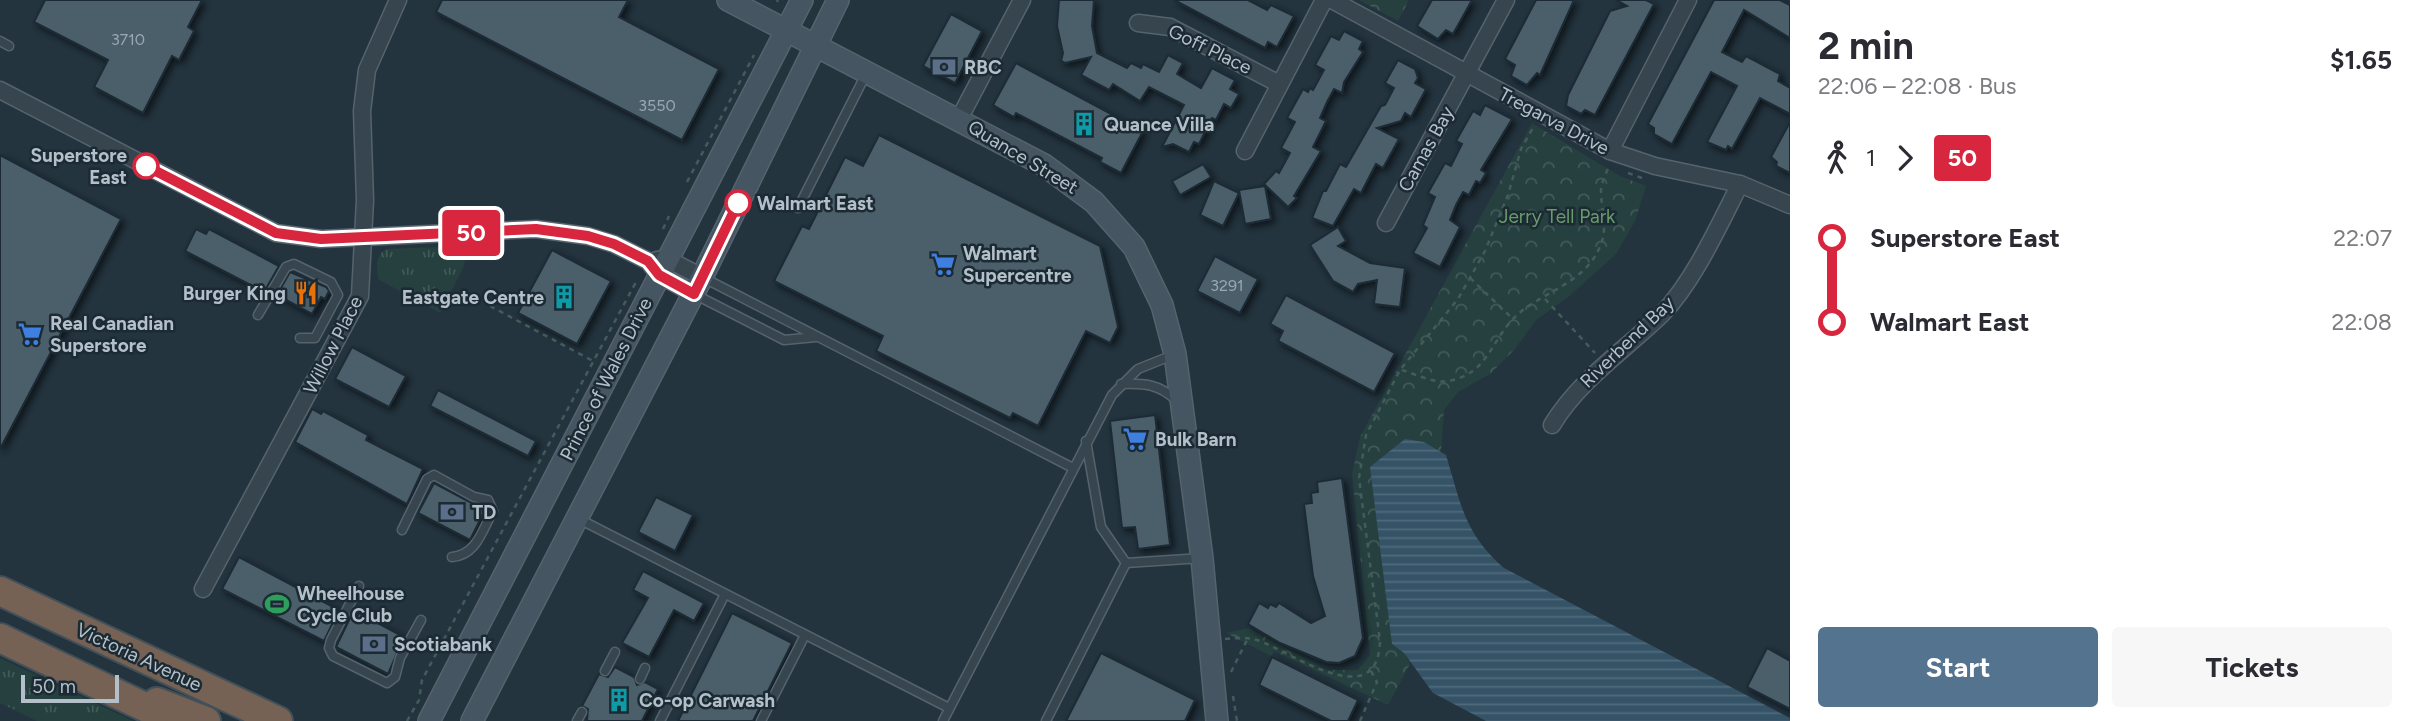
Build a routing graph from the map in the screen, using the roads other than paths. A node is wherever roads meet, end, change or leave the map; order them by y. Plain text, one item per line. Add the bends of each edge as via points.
1 (398, 0) edge
2 (728, 0) edge
3 (802, 0) edge
4 (838, 0) edge
5 (1022, 0) edge
6 (1324, 0) edge
7 (1332, 0) edge
8 (1506, 0) edge
9 (1688, 0) edge
10 (1138, 23) dead end
11 (787, 30) junction
12 (0, 41) edge
13 (816, 45) junction
14 (9, 46) dead end
15 (867, 72) junction
16 (1467, 75) junction
17 (1279, 84) junction
18 (2, 95) edge
19 (959, 119) junction
20 (1245, 150) dead end
21 (1609, 158) junction
22 (1740, 184) junction
23 (1790, 205) edge
24 (797, 208) dead end
25 (1386, 223) dead end
26 (361, 238) junction
27 (653, 269) junction
28 (698, 286) junction
29 (258, 315) dead end
30 (816, 337) junction
31 (300, 338) dead end
32 (1175, 354) junction
33 (1121, 384) junction
34 (1182, 407) junction
35 (1552, 425) dead end
36 (1086, 441) junction
37 (1073, 468) junction
38 (579, 519) junction
39 (402, 530) dead end
40 (452, 556) dead end
41 (1202, 558) junction
42 (1126, 563) junction
43 (359, 586) dead end
44 (203, 589) dead end
45 (0, 591) edge
46 (725, 594) junction
47 (0, 600) edge
48 (421, 620) dead end
49 (88, 634) junction
50 (805, 635) junction
51 (0, 638) edge
52 (615, 652) dead end
53 (34, 654) junction
54 (645, 668) dead end
55 (605, 671) dead end
56 (639, 679) dead end
57 (949, 708) junction
58 (582, 712) dead end
59 (174, 721) edge
60 (206, 721) edge
61 (278, 721) edge
62 (429, 721) edge
63 (471, 721) edge
64 (578, 721) edge
65 (660, 721) edge
66 (761, 721) edge
67 (943, 721) edge
68 (1046, 721) edge
69 (1217, 721) edge

1 - 26 street, Willow Place via 366,70
2 - 11 main road, Quance Street
3 - 11 main road, Prince of Wales Drive
4 - 13 main road, Prince of Wales Drive
5 - 19 street
6 - 17 street
7 - 16 street, Tregarva Drive
8 - 16 street, Camas Bay
9 - 21 street
10 - 17 street, Goff Place via 1170,27
11 - 13 main road, Quance Street
11 - 27 main road, Prince of Wales Drive
12 - 14 lane
13 - 15 main road, Quance Street
13 - 28 main road, Prince of Wales Drive
15 - 19 main road, Quance Street
15 - 24 lane
16 - 21 street, Tregarva Drive
16 - 25 street, Camas Bay
17 - 20 street
18 - 26 street via 264,229 303,238
19 - 32 main road, Quance Street via 1072,183 1116,224 1150,275
21 - 22 street, Tregarva Drive
22 - 23 street, Tregarva Drive
22 - 35 street, Riverbend Bay via 1682,289 1664,312 1567,400
26 - 27 street via 536,229 614,244
26 - 44 street, Willow Place via 360,296
27 - 28 street
27 - 62 main road, Prince of Wales Drive
28 - 30 lane
28 - 30 lane via 784,340
28 - 38 main road, Prince of Wales Drive
29 - 31 lane via 286,267 293,264 331,282 338,295 323,325 315,338
30 - 37 lane
32 - 33 lane via 1138,369
32 - 34 main road, Quance Street
33 - 34 lane via 1149,383 1166,391
33 - 36 lane
34 - 41 main road, Quance Street
36 - 37 lane
36 - 42 lane via 1101,527
37 - 57 lane
38 - 46 lane
38 - 63 main road, Prince of Wales Drive
39 - 40 lane via 427,478 434,475 488,500 492,511 473,549 464,556
41 - 42 lane
41 - 69 main road, Quance Street
42 - 68 lane
43 - 48 lane via 331,640 333,656 387,683 395,677
45 - 49 highway, Victoria Avenue
46 - 50 lane
46 - 65 lane
47 - 49 highway
49 - 61 highway, Victoria Avenue
50 - 57 lane
50 - 66 lane
51 - 53 highway
52 - 55 lane
53 - 59 highway
53 - 60 highway
54 - 56 lane
57 - 67 lane
58 - 64 lane

